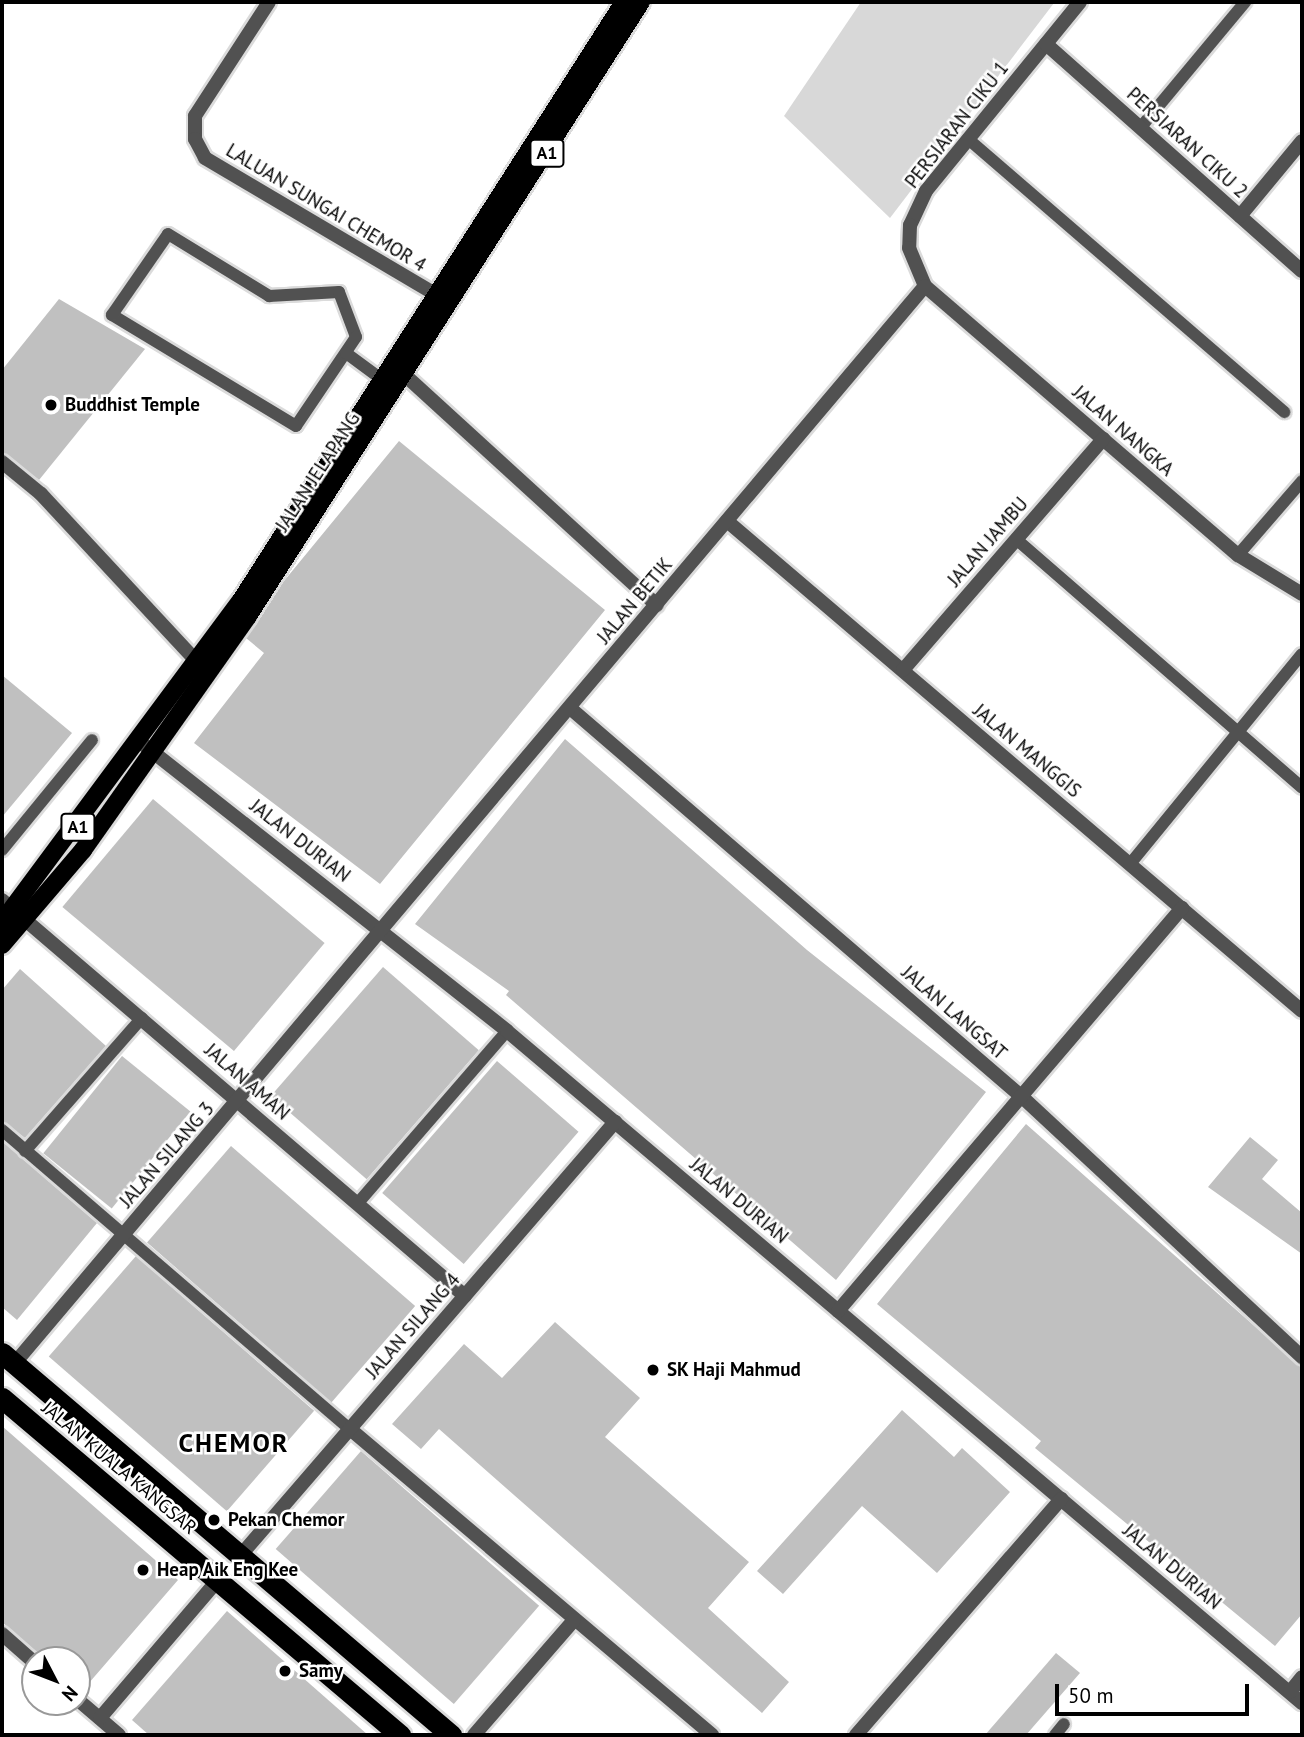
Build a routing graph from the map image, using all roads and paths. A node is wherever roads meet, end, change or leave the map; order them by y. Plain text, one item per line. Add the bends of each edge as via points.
1 (269, 2) edge
2 (624, 2) edge
3 (641, 2) edge
4 (1079, 2) edge
5 (1245, 2) edge
6 (1046, 44) junction
7 (1140, 127) junction
8 (968, 139) junction
9 (1302, 141) edge
10 (1240, 216) junction
11 (1302, 271) edge
12 (925, 286) junction
13 (446, 301) junction
14 (346, 353) junction
15 (395, 379) junction
16 (1284, 412) dead end
17 (1103, 439) junction
18 (2, 462) edge
19 (1302, 481) edge
20 (727, 521) junction
21 (1016, 539) junction
22 (1238, 555) junction
23 (1302, 594) edge
24 (657, 605) junction
25 (1302, 654) edge
26 (198, 663) junction
27 (903, 670) junction
28 (570, 708) junction
29 (1238, 732) junction
30 (92, 740) dead end
31 (147, 747) junction
32 (1302, 788) edge
33 (2, 850) edge
34 (1130, 864) junction
35 (1182, 908) junction
36 (10, 912) edge
37 (379, 935) junction
38 (2, 945) edge
39 (1302, 1011) edge
40 (142, 1018) junction
41 (507, 1031) junction
42 (1021, 1096) junction
43 (239, 1101) junction
44 (615, 1122) junction
45 (2, 1130) edge
46 (25, 1151) junction
47 (358, 1203) junction
48 (123, 1236) junction
49 (465, 1296) junction
50 (838, 1311) junction
51 (1302, 1357) edge
52 (8, 1358) edge
53 (2, 1398) edge
54 (350, 1429) junction
55 (1061, 1499) junction
56 (240, 1556) junction
57 (217, 1581) junction
58 (574, 1620) junction
59 (2, 1634) edge
60 (21, 1650) edge
61 (1302, 1676) edge
62 (1290, 1692) junction
63 (1302, 1703) edge
64 (91, 1711) edge
65 (100, 1718) junction
66 (1065, 1724) dead end
67 (119, 1735) edge
68 (400, 1735) edge
69 (451, 1735) edge
70 (474, 1735) edge
71 (712, 1735) edge
72 (856, 1735) edge
73 (1055, 1735) edge

1 - 13 street, LALUAN SUNGAI CHEMOR 4 via 195,116 195,139 205,158
2 - 13 main road, JALAN JELAPANG / A1
3 - 13 main road, JALAN JELAPANG / A1
4 - 6 street, PERSIARAN CIKU 1
5 - 7 lane
6 - 7 street, PERSIARAN CIKU 2
6 - 8 street, PERSIARAN CIKU 1
7 - 10 street, PERSIARAN CIKU 2
8 - 12 street, PERSIARAN CIKU 1 via 926,191 910,225 909,248
8 - 16 lane
9 - 10 street
10 - 11 street, PERSIARAN CIKU 2
12 - 17 street, JALAN NANGKA
12 - 20 street, JALAN BETIK
13 - 15 main road, JALAN JELAPANG / A1
14 - 14 lane via 296,426 112,315 168,234 269,296 339,292 355,337
14 - 15 lane
15 - 24 street
15 - 26 main road, JALAN JELAPANG / A1
15 - 31 main road, JALAN JELAPANG / A1
17 - 21 street, JALAN JAMBU
17 - 22 street, JALAN NANGKA
18 - 26 street via 41,494
19 - 22 lane
20 - 24 street, JALAN BETIK
20 - 27 street, JALAN MANGGIS
21 - 27 street, JALAN JAMBU
21 - 29 lane
22 - 23 street, JALAN NANGKA
24 - 28 street, JALAN BETIK
25 - 29 lane
26 - 31 main road, JALAN JELAPANG / A1
27 - 34 street, JALAN MANGGIS
28 - 37 street, JALAN BETIK
28 - 42 street, JALAN LANGSAT
29 - 32 lane
29 - 34 lane
30 - 33 lane
31 - 36 main road, JALAN JELAPANG / A1
31 - 37 street, JALAN DURIAN
34 - 35 street, JALAN MANGGIS
35 - 39 street, JALAN MANGGIS
35 - 42 street
36 - 38 main road, JALAN JELAPANG / A1
36 - 40 street, JALAN AMAN
37 - 41 street, JALAN DURIAN
37 - 43 street, JALAN SILANG 3
40 - 43 street, JALAN AMAN
40 - 46 lane
41 - 44 street, JALAN DURIAN
41 - 47 lane
42 - 50 street
42 - 51 street, JALAN LANGSAT
43 - 47 street, JALAN AMAN
43 - 48 street, JALAN SILANG 3
44 - 49 street, JALAN SILANG 4
44 - 50 street, JALAN DURIAN
45 - 46 lane
46 - 48 lane
47 - 49 street, JALAN AMAN
48 - 52 street, JALAN SILANG 3
48 - 54 lane
49 - 54 street, JALAN SILANG 4
50 - 55 street, JALAN DURIAN
52 - 56 highway, JALAN KUALA KANGSAR
53 - 57 highway, JALAN KUALA KANGSAR
54 - 56 street, JALAN SILANG 4
54 - 58 street
55 - 62 street, JALAN DURIAN
55 - 72 street
56 - 69 highway, JALAN KUALA KANGSAR
57 - 65 street
57 - 68 highway, JALAN KUALA KANGSAR
58 - 70 street
58 - 71 street
59 - 60 street
61 - 62 street
62 - 63 street, JALAN DURIAN
64 - 65 street
65 - 67 street
66 - 73 lane

